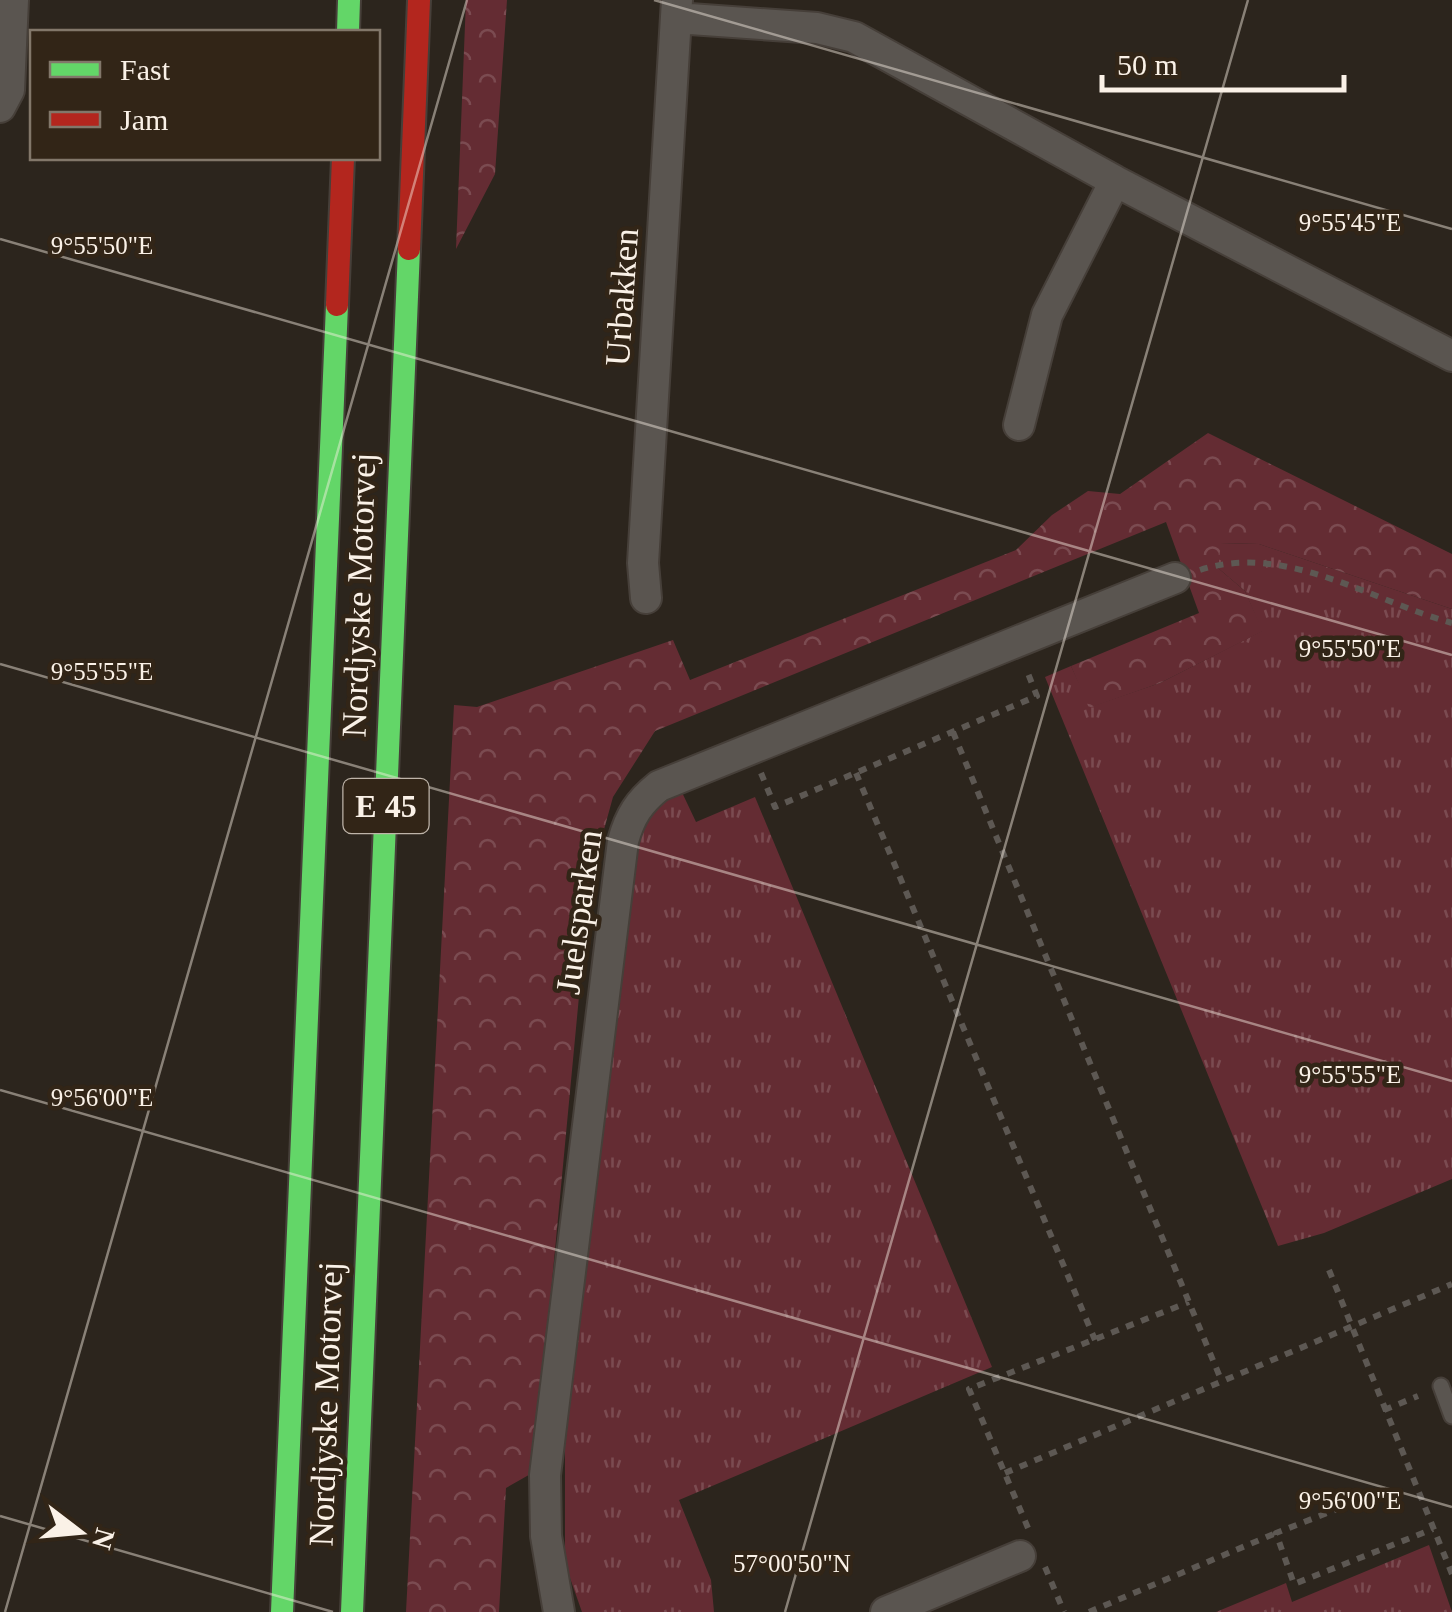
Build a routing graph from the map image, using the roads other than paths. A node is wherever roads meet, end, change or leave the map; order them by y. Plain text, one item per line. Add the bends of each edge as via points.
1 (13, 0) edge
2 (349, 0) edge
3 (419, 0) edge
4 (677, 9) edge
5 (348, 30) edge
6 (0, 107) edge
7 (342, 160) edge
8 (1115, 181) junction
9 (1452, 356) edge
10 (1019, 425) dead end
11 (1175, 578) road end
12 (646, 598) dead end
13 (1440, 1386) dead end
14 (1452, 1416) edge
15 (1031, 1551) road end
16 (282, 1612) edge
17 (352, 1612) edge
18 (559, 1612) edge
19 (886, 1612) edge

1 - 6 street via 10,90
2 - 5 highway
3 - 17 highway, Nordjyske Motorvej / E 45
4 - 8 street via 854,37
4 - 12 street, Urbakken via 642,563
7 - 16 highway, Nordjyske Motorvej / E 45
8 - 9 street
8 - 10 street via 1046,316
11 - 18 street, Juelsparken via 659,786 641,801 623,842 545,1475 546,1536
13 - 14 lane
15 - 19 street

